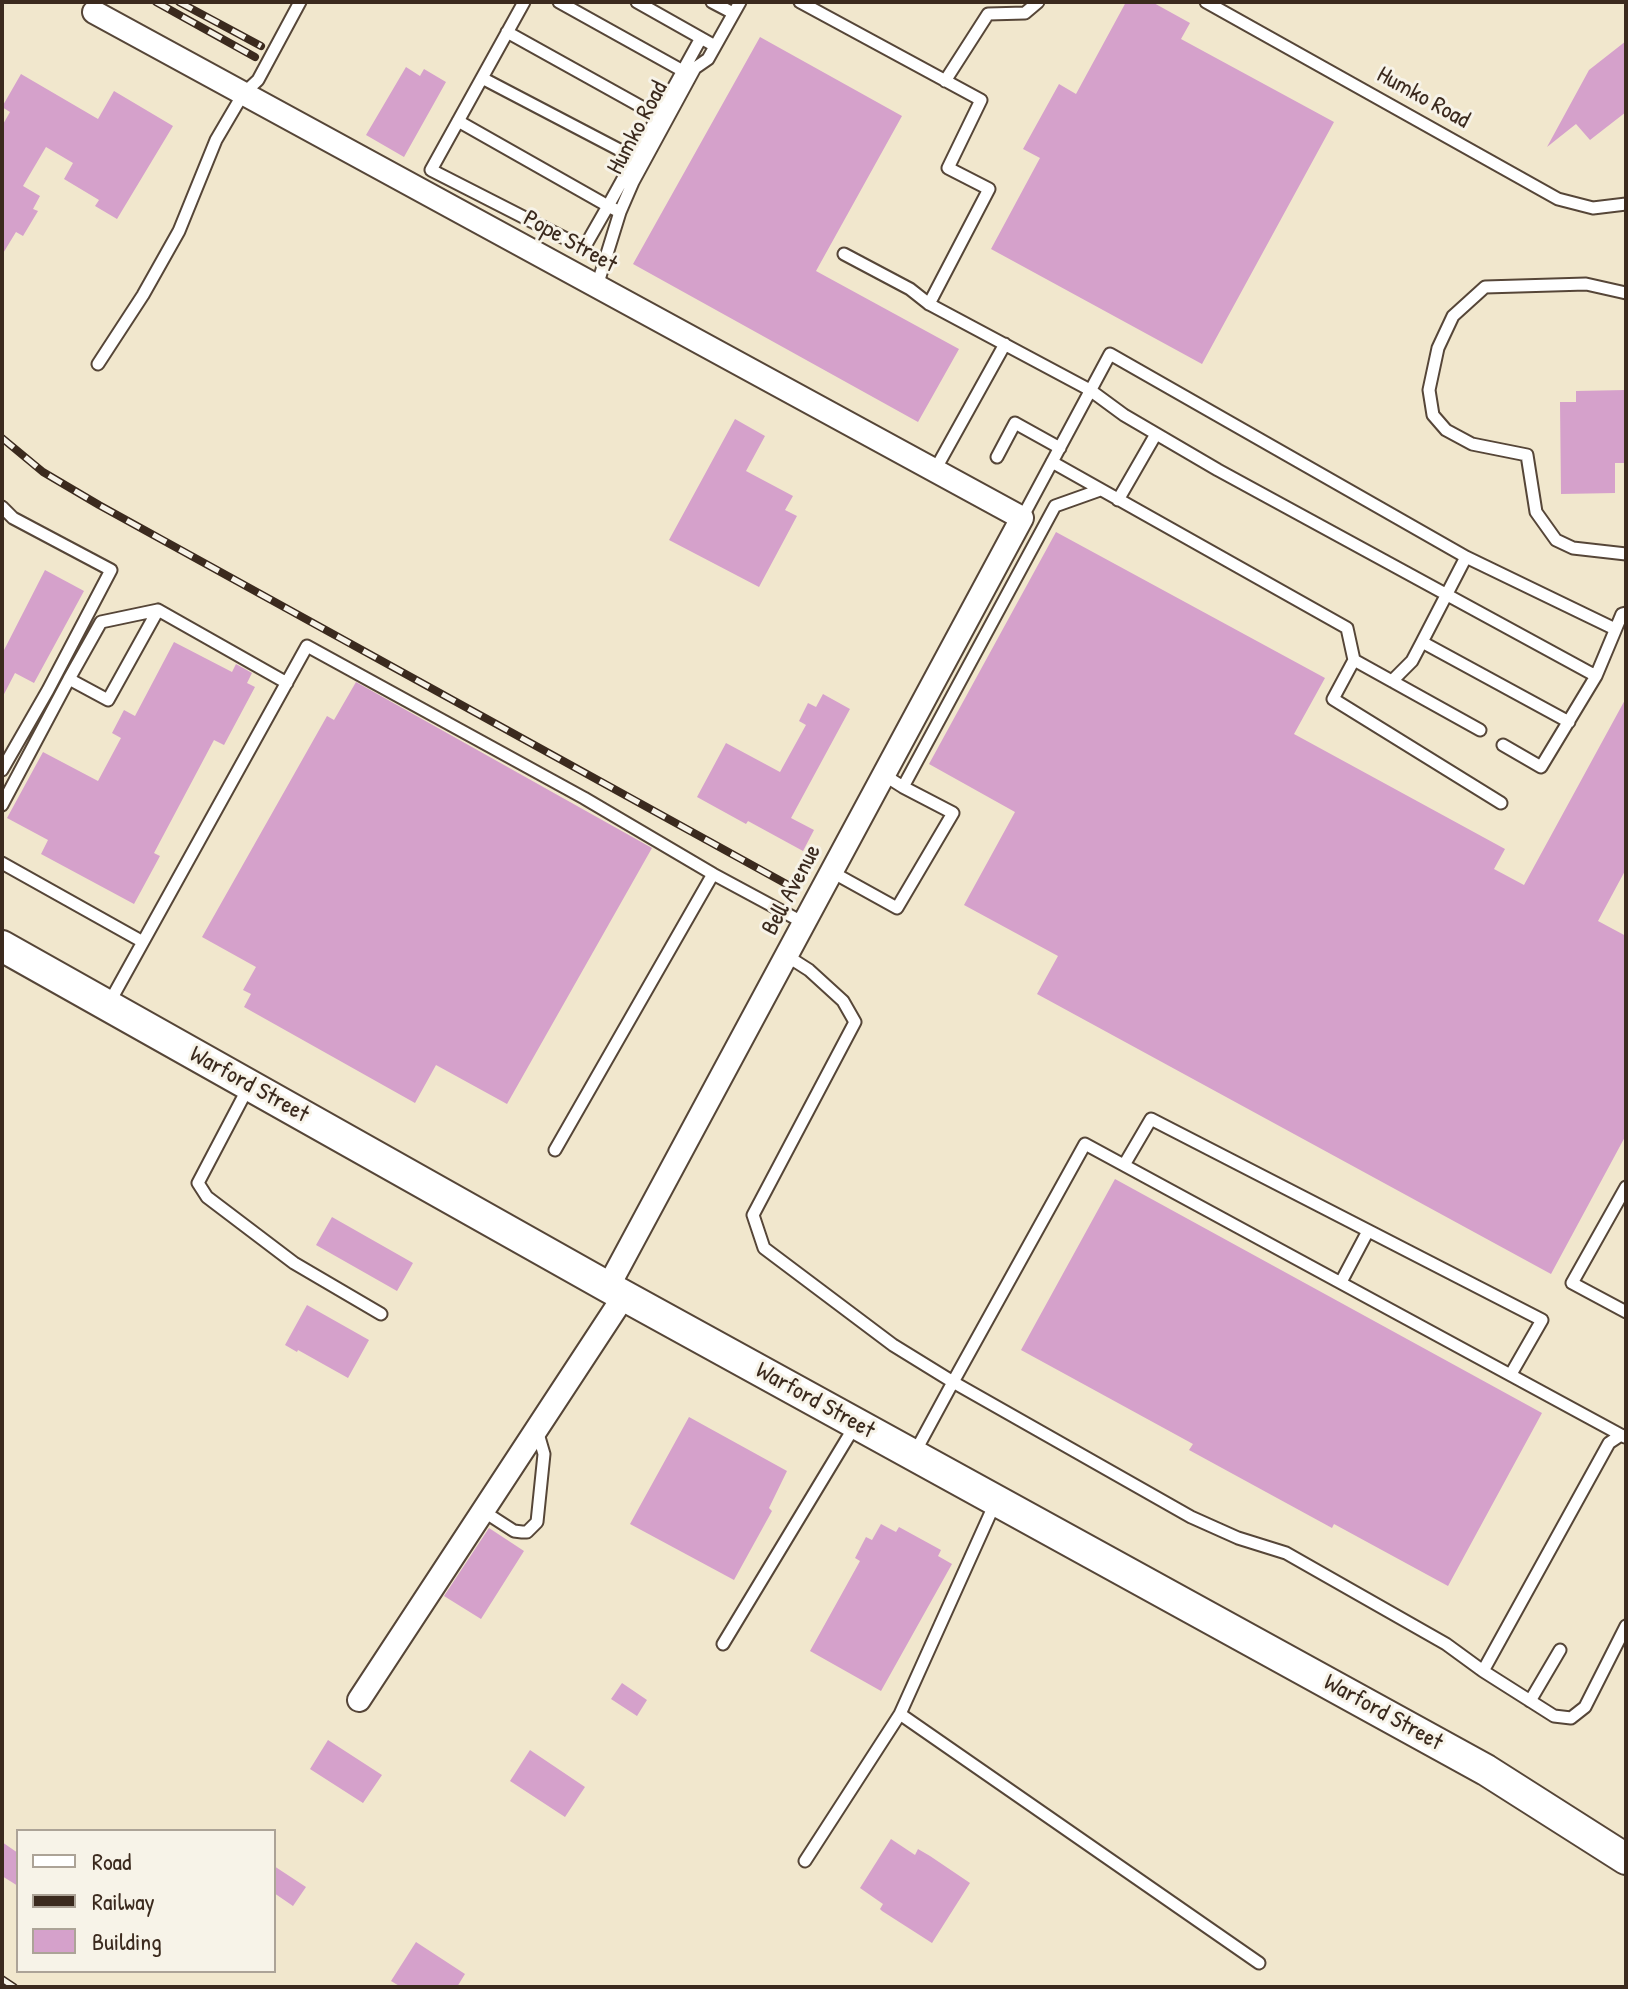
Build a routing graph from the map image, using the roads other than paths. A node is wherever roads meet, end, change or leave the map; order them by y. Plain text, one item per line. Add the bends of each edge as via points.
1 (300, 2) edge
2 (524, 2) edge
3 (559, 2) edge
4 (637, 2) edge
5 (712, 2) edge
6 (740, 2) edge
7 (800, 2) edge
8 (1038, 2) edge
9 (1206, 2) edge
10 (94, 12) dead end
11 (733, 13) junction
12 (507, 32) junction
13 (701, 38) junction
14 (715, 46) junction
15 (683, 71) junction
16 (482, 78) junction
17 (945, 81) junction
18 (243, 94) junction
19 (658, 116) junction
20 (458, 121) junction
21 (635, 158) junction
22 (1626, 204) edge
23 (608, 206) junction
24 (620, 212) junction
25 (844, 254) dead end
26 (597, 286) junction
27 (1626, 293) edge
28 (929, 304) junction
29 (1005, 344) junction
30 (98, 364) dead end
31 (1090, 390) junction
32 (1156, 434) junction
33 (1060, 448) junction
34 (997, 457) dead end
35 (1052, 462) junction
36 (935, 470) junction
37 (1100, 490) junction
38 (1118, 500) junction
39 (2, 507) edge
40 (1022, 518) junction
41 (1626, 554) edge
42 (1466, 557) junction
43 (1446, 595) junction
44 (158, 610) junction
45 (1626, 613) edge
46 (1615, 629) junction
47 (1422, 642) junction
48 (1354, 660) junction
49 (1596, 676) junction
50 (69, 679) junction
51 (1392, 681) junction
52 (287, 683) junction
53 (1569, 722) junction
54 (1480, 730) dead end
55 (1503, 745) dead end
56 (2, 770) edge
57 (894, 781) junction
58 (1501, 803) dead end
59 (2, 805) edge
60 (2, 863) edge
61 (832, 872) junction
62 (713, 874) junction
63 (804, 923) junction
64 (143, 942) junction
65 (2, 946) edge
66 (787, 956) junction
67 (107, 1005) junction
68 (249, 1085) junction
69 (555, 1150) dead end
70 (1124, 1165) junction
71 (1626, 1187) edge
72 (1368, 1231) junction
73 (1341, 1282) junction
74 (616, 1292) junction
75 (1624, 1307) edge
76 (381, 1314) dead end
77 (1511, 1374) junction
78 (953, 1382) junction
79 (856, 1423) junction
80 (536, 1429) junction
81 (1624, 1436) edge
82 (914, 1455) junction
83 (996, 1501) junction
84 (483, 1511) junction
85 (1626, 1626) edge
86 (723, 1644) dead end
87 (1560, 1650) dead end
88 (1483, 1671) junction
89 (359, 1700) dead end
90 (1530, 1701) junction
91 (900, 1714) junction
92 (1626, 1859) edge
93 (805, 1861) dead end
94 (1259, 1963) dead end

1 - 18 lane via 258,80
2 - 12 lane
3 - 15 lane
4 - 13 lane
5 - 11 lane
6 - 11 lane, Humko Road
7 - 17 lane
8 - 17 lane via 1025,13 988,14
9 - 22 lane, Humko Road via 1558,199 1593,208
10 - 18 street, Pope Street
11 - 14 lane, Humko Road
12 - 16 lane
12 - 19 lane
13 - 14 lane
13 - 15 lane
14 - 24 lane, Humko Road via 695,68
15 - 19 lane
16 - 20 lane
16 - 21 lane
17 - 28 lane via 981,100 948,168 989,189
18 - 26 street, Pope Street
18 - 30 lane via 216,140 179,231
19 - 21 lane
20 - 23 lane
20 - 23 lane via 431,170 584,248
21 - 23 lane
23 - 24 lane
24 - 26 lane, Humko Road
25 - 28 lane
26 - 36 street, Pope Street
27 - 41 lane via 1586,284 1485,287 1453,316 1438,348 1429,390 1433,415 1446,430 1472,444 1527,455 1536,512 1556,540 1573,548
28 - 29 lane
29 - 31 lane
29 - 36 lane
31 - 32 lane
31 - 33 lane
31 - 42 lane via 1110,354
32 - 38 lane
32 - 43 lane
33 - 34 lane via 1015,423
33 - 35 lane
35 - 37 lane
35 - 40 lane
36 - 40 street, Pope Street
37 - 38 lane
37 - 57 lane via 1055,506
38 - 48 lane via 1347,628
39 - 56 lane via 13,518 111,570
40 - 57 street, Bell Avenue
42 - 43 lane
42 - 46 lane
43 - 47 lane
43 - 49 lane
44 - 50 lane via 101,622
44 - 50 lane via 108,700
44 - 52 lane
45 - 46 lane
46 - 49 lane
47 - 51 lane
47 - 53 lane
48 - 51 lane
48 - 58 lane via 1333,699
49 - 53 lane
50 - 59 lane
51 - 54 lane
52 - 62 lane via 307,646
52 - 64 lane
53 - 55 lane via 1541,767
57 - 61 street, Bell Avenue
57 - 61 lane via 953,813 897,908
60 - 64 lane
61 - 63 street, Bell Avenue
62 - 63 lane
62 - 69 lane
63 - 66 street, Bell Avenue
64 - 67 lane
65 - 67 main road, Warford Street
66 - 74 street, Bell Avenue
66 - 78 lane via 843,1001 855,1022 753,1215 764,1248 893,1345
67 - 68 main road, Warford Street
68 - 74 main road, Warford Street
68 - 76 lane via 198,1183 207,1197 294,1263
70 - 72 lane via 1151,1119
70 - 73 lane
70 - 78 lane via 1085,1144
71 - 75 lane via 1572,1283
72 - 73 lane
72 - 77 lane via 1542,1320
73 - 77 lane
74 - 79 main road, Warford Street
74 - 80 street, Bell Avenue
77 - 81 lane
78 - 82 lane
78 - 88 lane via 1191,1517 1286,1553 1446,1644
79 - 82 main road, Warford Street
79 - 86 lane
80 - 84 street, Bell Avenue
80 - 84 lane via 544,1454 537,1522 527,1532 514,1531
81 - 88 lane via 1609,1443
82 - 83 main road, Warford Street
83 - 91 lane
83 - 92 main road, Warford Street via 1486,1770
84 - 89 street, Bell Avenue
85 - 90 lane via 1585,1707 1571,1718 1554,1716
87 - 90 lane
88 - 90 lane
91 - 93 lane
91 - 94 lane

